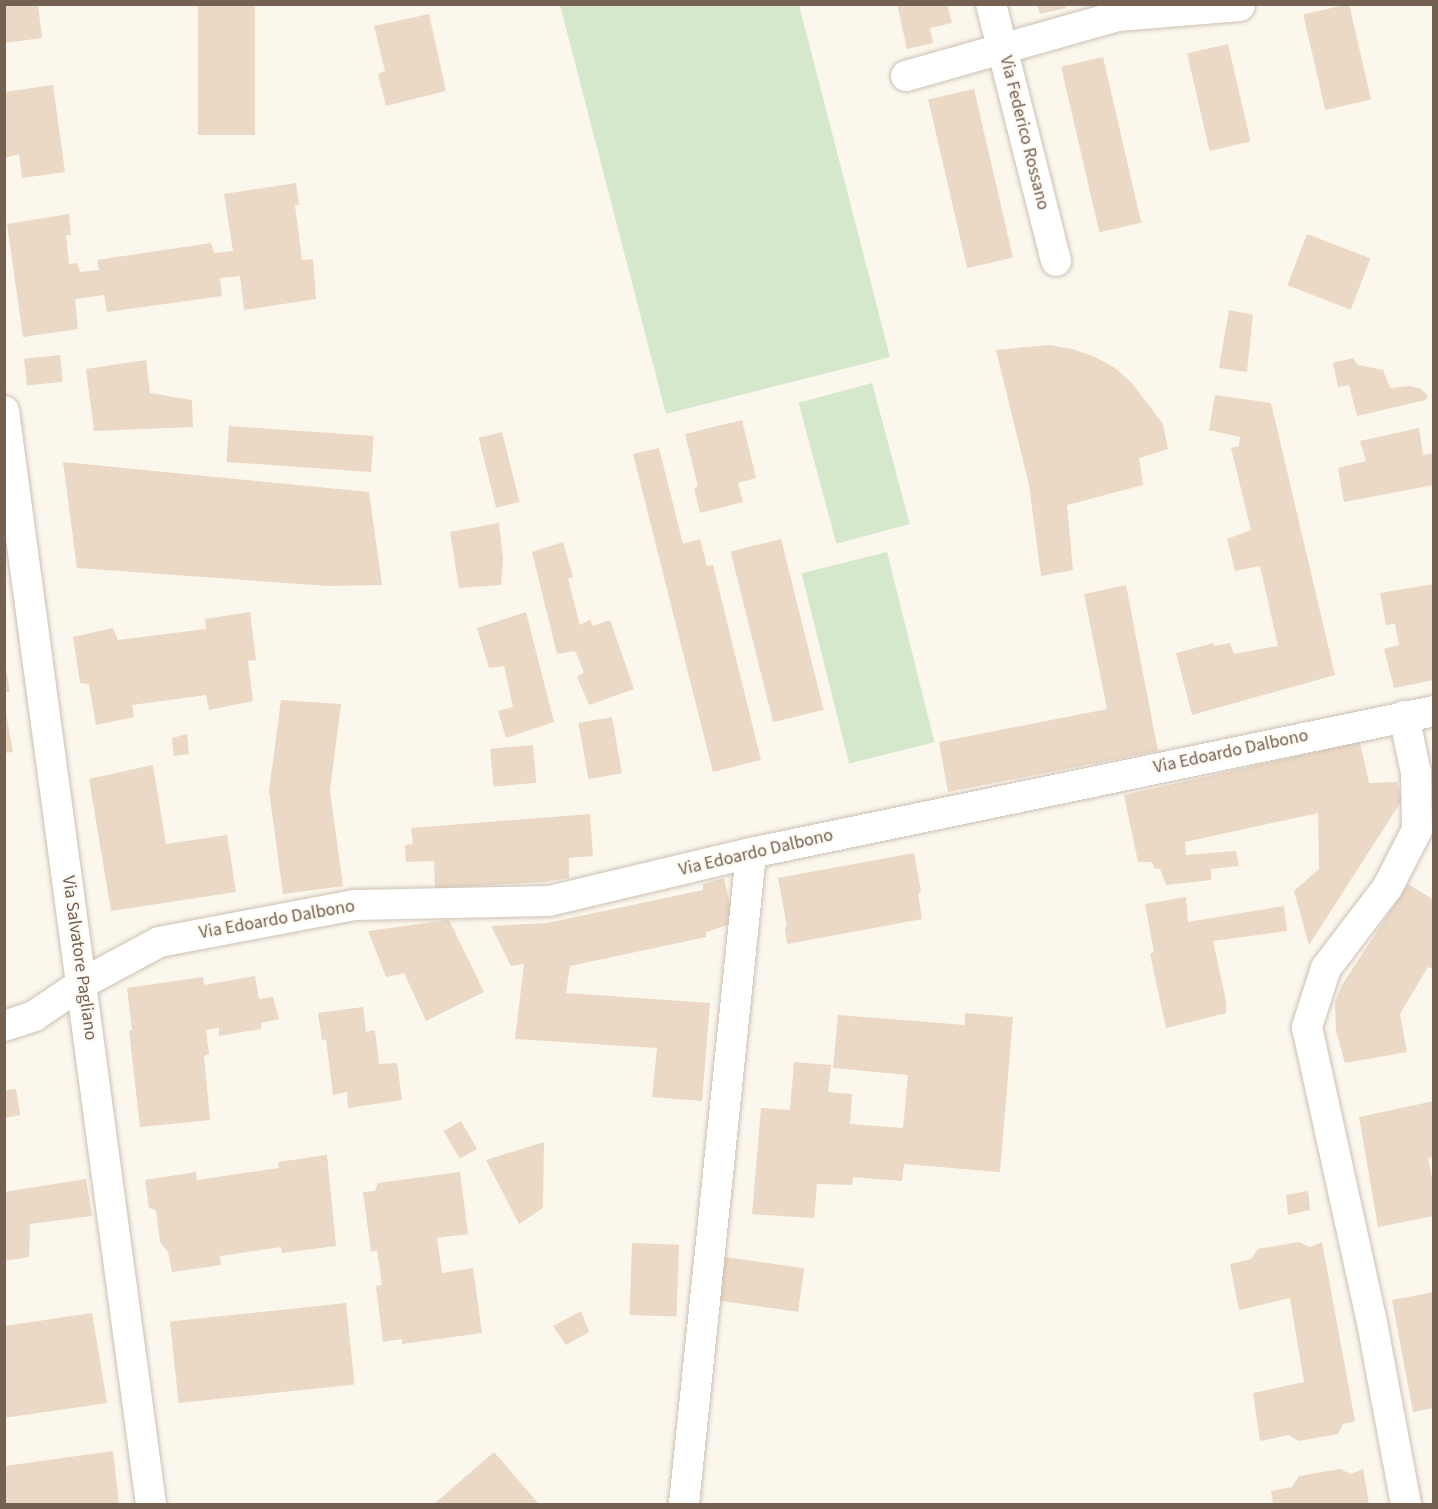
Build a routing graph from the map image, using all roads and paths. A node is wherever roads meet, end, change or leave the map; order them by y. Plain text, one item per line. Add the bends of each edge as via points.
1 (992, 4) edge
2 (1240, 6) dead end
3 (1117, 10) edge
4 (1003, 50) junction
5 (906, 76) dead end
6 (1056, 261) dead end
7 (4, 411) edge
8 (1434, 711) edge
9 (1404, 716) junction
10 (751, 853) junction
11 (83, 983) junction
12 (4, 1026) edge
13 (151, 1504) edge
14 (684, 1504) edge
15 (1406, 1504) edge

1 - 4 street, Via Federico Rossano
2 - 3 street
3 - 4 street
4 - 5 street
4 - 6 street, Via Federico Rossano
7 - 11 street, Via Salvatore Pagliano
8 - 9 street, Via Edoardo Dalbono
9 - 10 street, Via Edoardo Dalbono
9 - 15 street via 1416,773 1418,830 1387,888 1326,968 1307,1027 1373,1328
10 - 11 street, Via Edoardo Dalbono via 549,901 355,905 159,942
10 - 14 street
11 - 12 street, Via Edoardo Dalbono via 34,1016
11 - 13 street, Via Salvatore Pagliano

